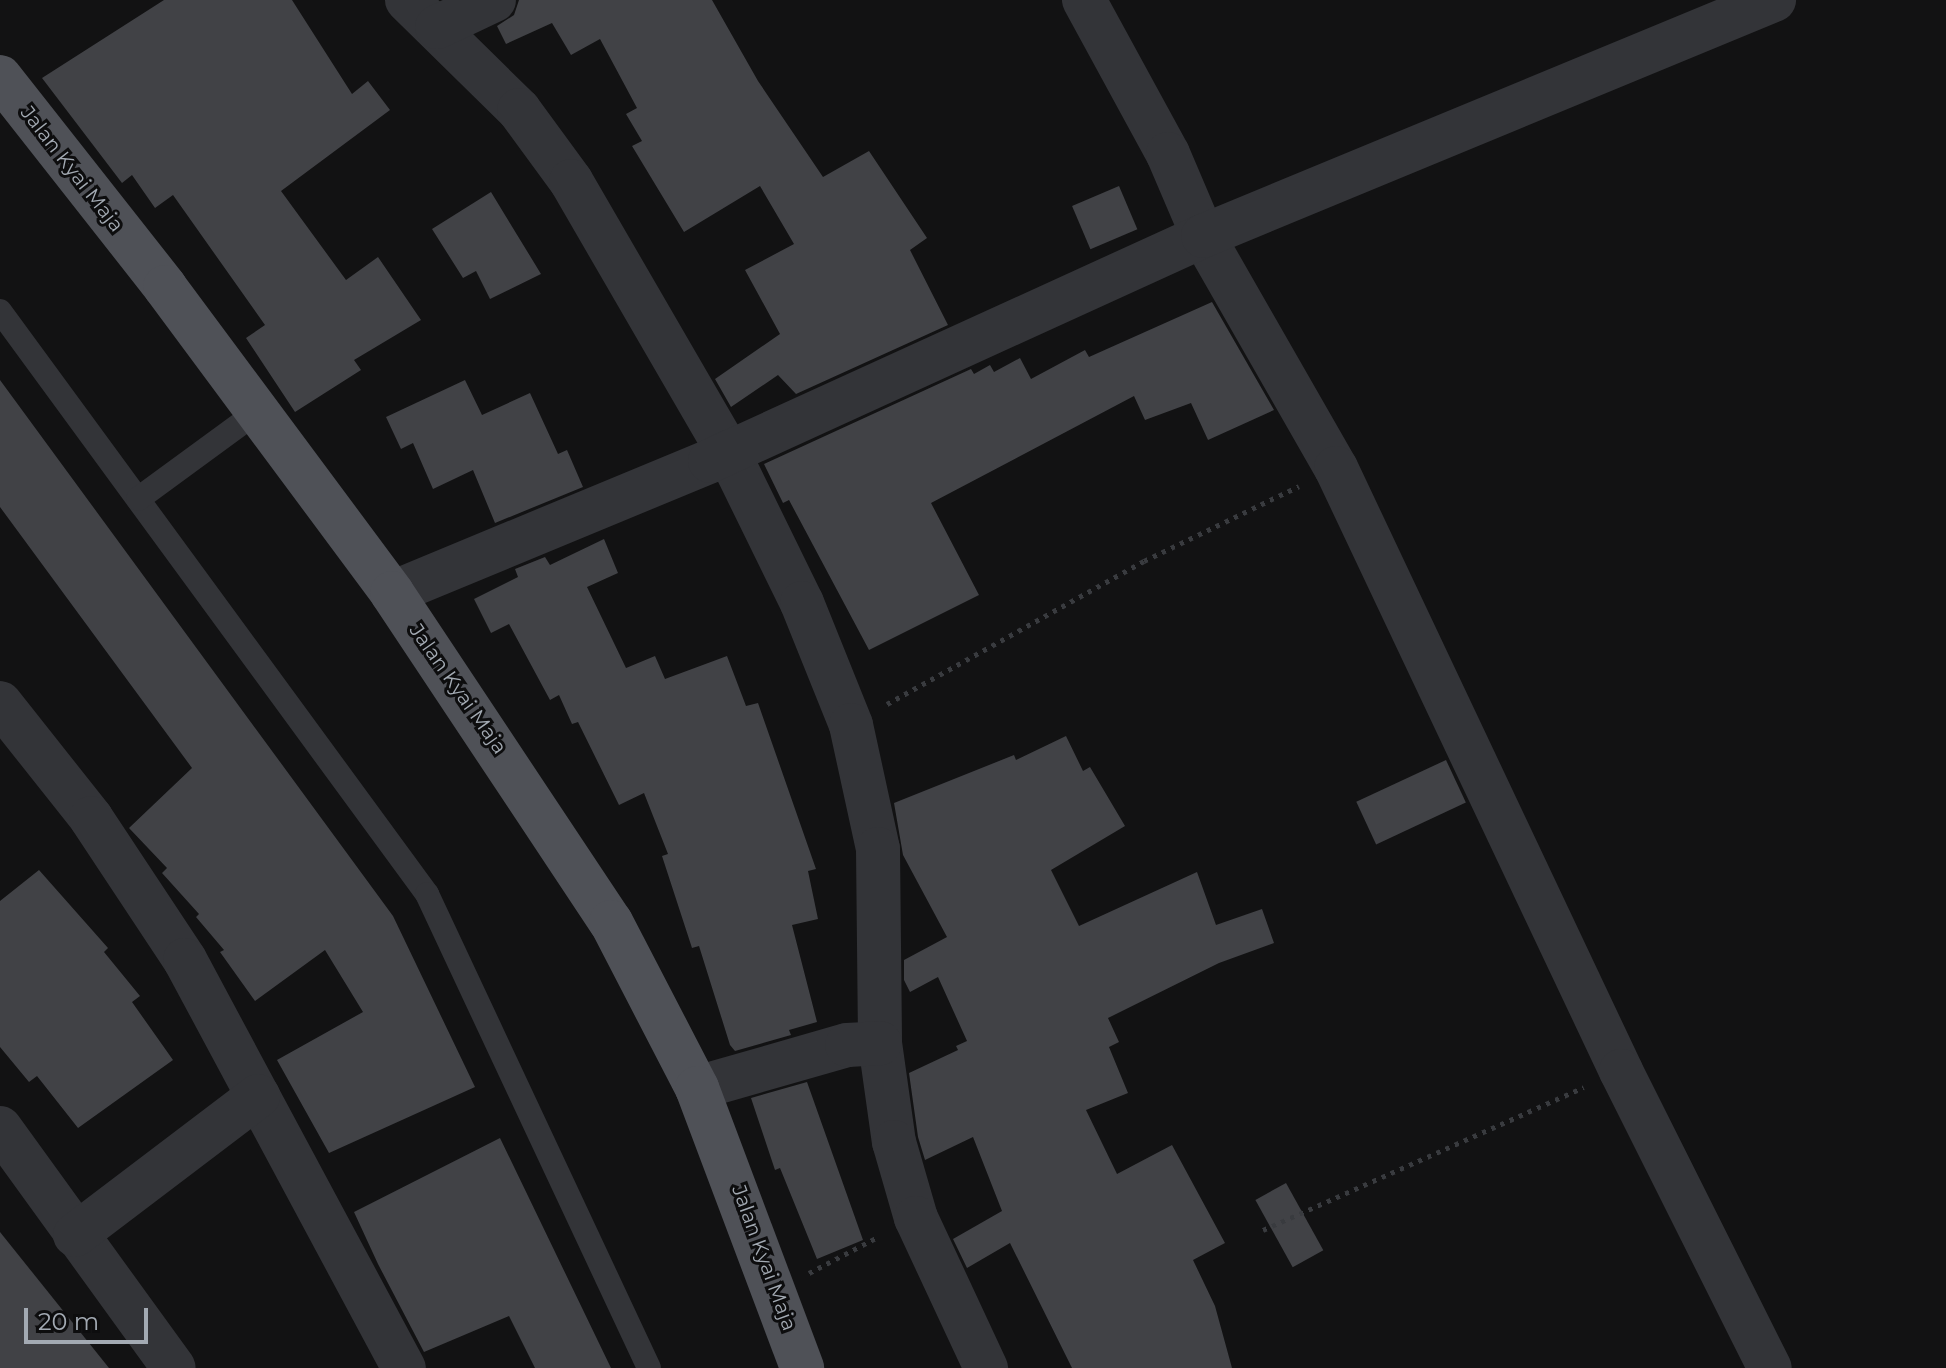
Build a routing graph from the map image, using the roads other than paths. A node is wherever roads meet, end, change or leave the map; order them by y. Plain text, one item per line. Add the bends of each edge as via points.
1 (494, 0) edge
2 (1084, 0) edge
3 (1774, 0) edge
4 (422, 14) edge
5 (0, 77) edge
6 (1203, 236) junction
7 (0, 311) edge
8 (257, 412) junction
9 (704, 463) junction
10 (138, 499) junction
11 (392, 593) junction
12 (0, 703) edge
13 (849, 1047) junction
14 (697, 1088) junction
15 (258, 1096) junction
16 (0, 1128) edge
17 (75, 1235) junction
18 (394, 1364) edge
19 (174, 1368) edge
20 (649, 1368) edge
21 (802, 1368) edge
22 (986, 1368) edge
23 (1770, 1368) edge

1 - 4 street
2 - 6 street via 1168,154
3 - 6 street
4 - 9 street via 519,110 571,181
5 - 8 main road, Jalan Kyai Maja
6 - 9 street
6 - 23 street via 1336,468 1621,1071
7 - 10 lane
8 - 10 lane
8 - 11 main road, Jalan Kyai Maja
9 - 11 street
9 - 13 street via 802,603 851,725 878,849
10 - 20 lane via 427,894
11 - 14 main road, Jalan Kyai Maja via 611,922
12 - 15 street via 91,818 177,947
13 - 14 street
13 - 22 street via 894,1142 916,1218
14 - 21 main road, Jalan Kyai Maja
15 - 17 street
15 - 18 street
16 - 17 street
17 - 19 street

